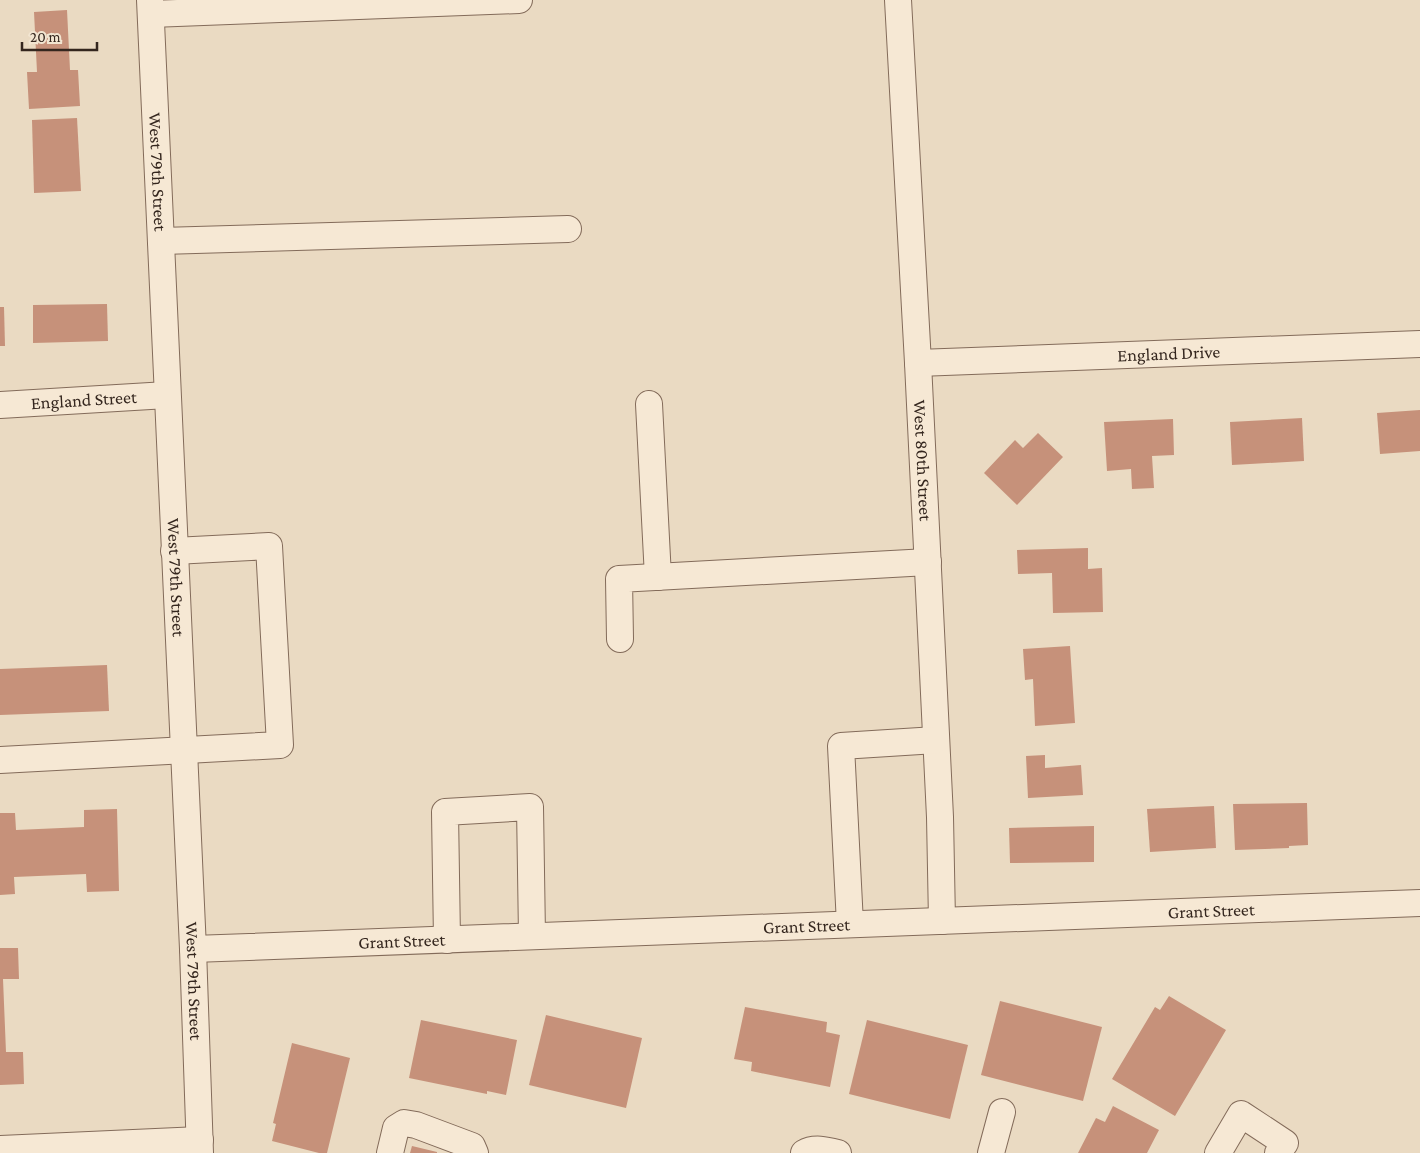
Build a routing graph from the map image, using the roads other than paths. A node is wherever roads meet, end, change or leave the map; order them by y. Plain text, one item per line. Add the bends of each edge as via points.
1 (519, 0) edge
2 (898, 0) edge
3 (151, 7) edge
4 (568, 228) dead end
5 (160, 241) junction
6 (1420, 344) edge
7 (918, 363) junction
8 (167, 395) junction
9 (649, 404) dead end
10 (0, 405) edge
11 (174, 551) junction
12 (928, 562) junction
13 (658, 576) junction
14 (620, 639) dead end
15 (936, 740) junction
16 (184, 750) junction
17 (0, 760) edge
18 (1420, 903) edge
19 (942, 921) junction
20 (850, 924) junction
21 (532, 936) junction
22 (447, 940) junction
23 (193, 949) junction
24 (1002, 1112) dead end
25 (200, 1147) edge
26 (0, 1149) edge
27 (390, 1153) edge
28 (475, 1153) edge
29 (804, 1153) edge
30 (838, 1153) edge
31 (991, 1153) edge
32 (1218, 1153) edge
33 (1278, 1153) edge

1 - 3 street
2 - 7 street, West 80th Street
3 - 5 street, West 79th Street
4 - 5 street
5 - 8 street, West 79th Street
6 - 7 street, England Drive
7 - 12 street, West 80th Street
8 - 10 street, England Street
8 - 11 street, West 79th Street
9 - 13 street
11 - 16 street, West 79th Street
11 - 16 street via 269,546 280,745
12 - 13 street
12 - 15 street, West 80th Street
13 - 14 street via 618,579
15 - 19 street, West 80th Street
15 - 20 street via 841,746
16 - 17 street
16 - 23 street, West 79th Street
18 - 19 street, Grant Street
19 - 20 street, Grant Street
20 - 21 street, Grant Street
21 - 22 street, Grant Street
21 - 22 street via 530,807 445,812
22 - 23 street, Grant Street
23 - 25 street, West 79th Street
24 - 31 street
25 - 26 street
27 - 28 street via 396,1128 404,1123 472,1146
29 - 30 street via 822,1149
32 - 33 street via 1241,1114 1285,1143

